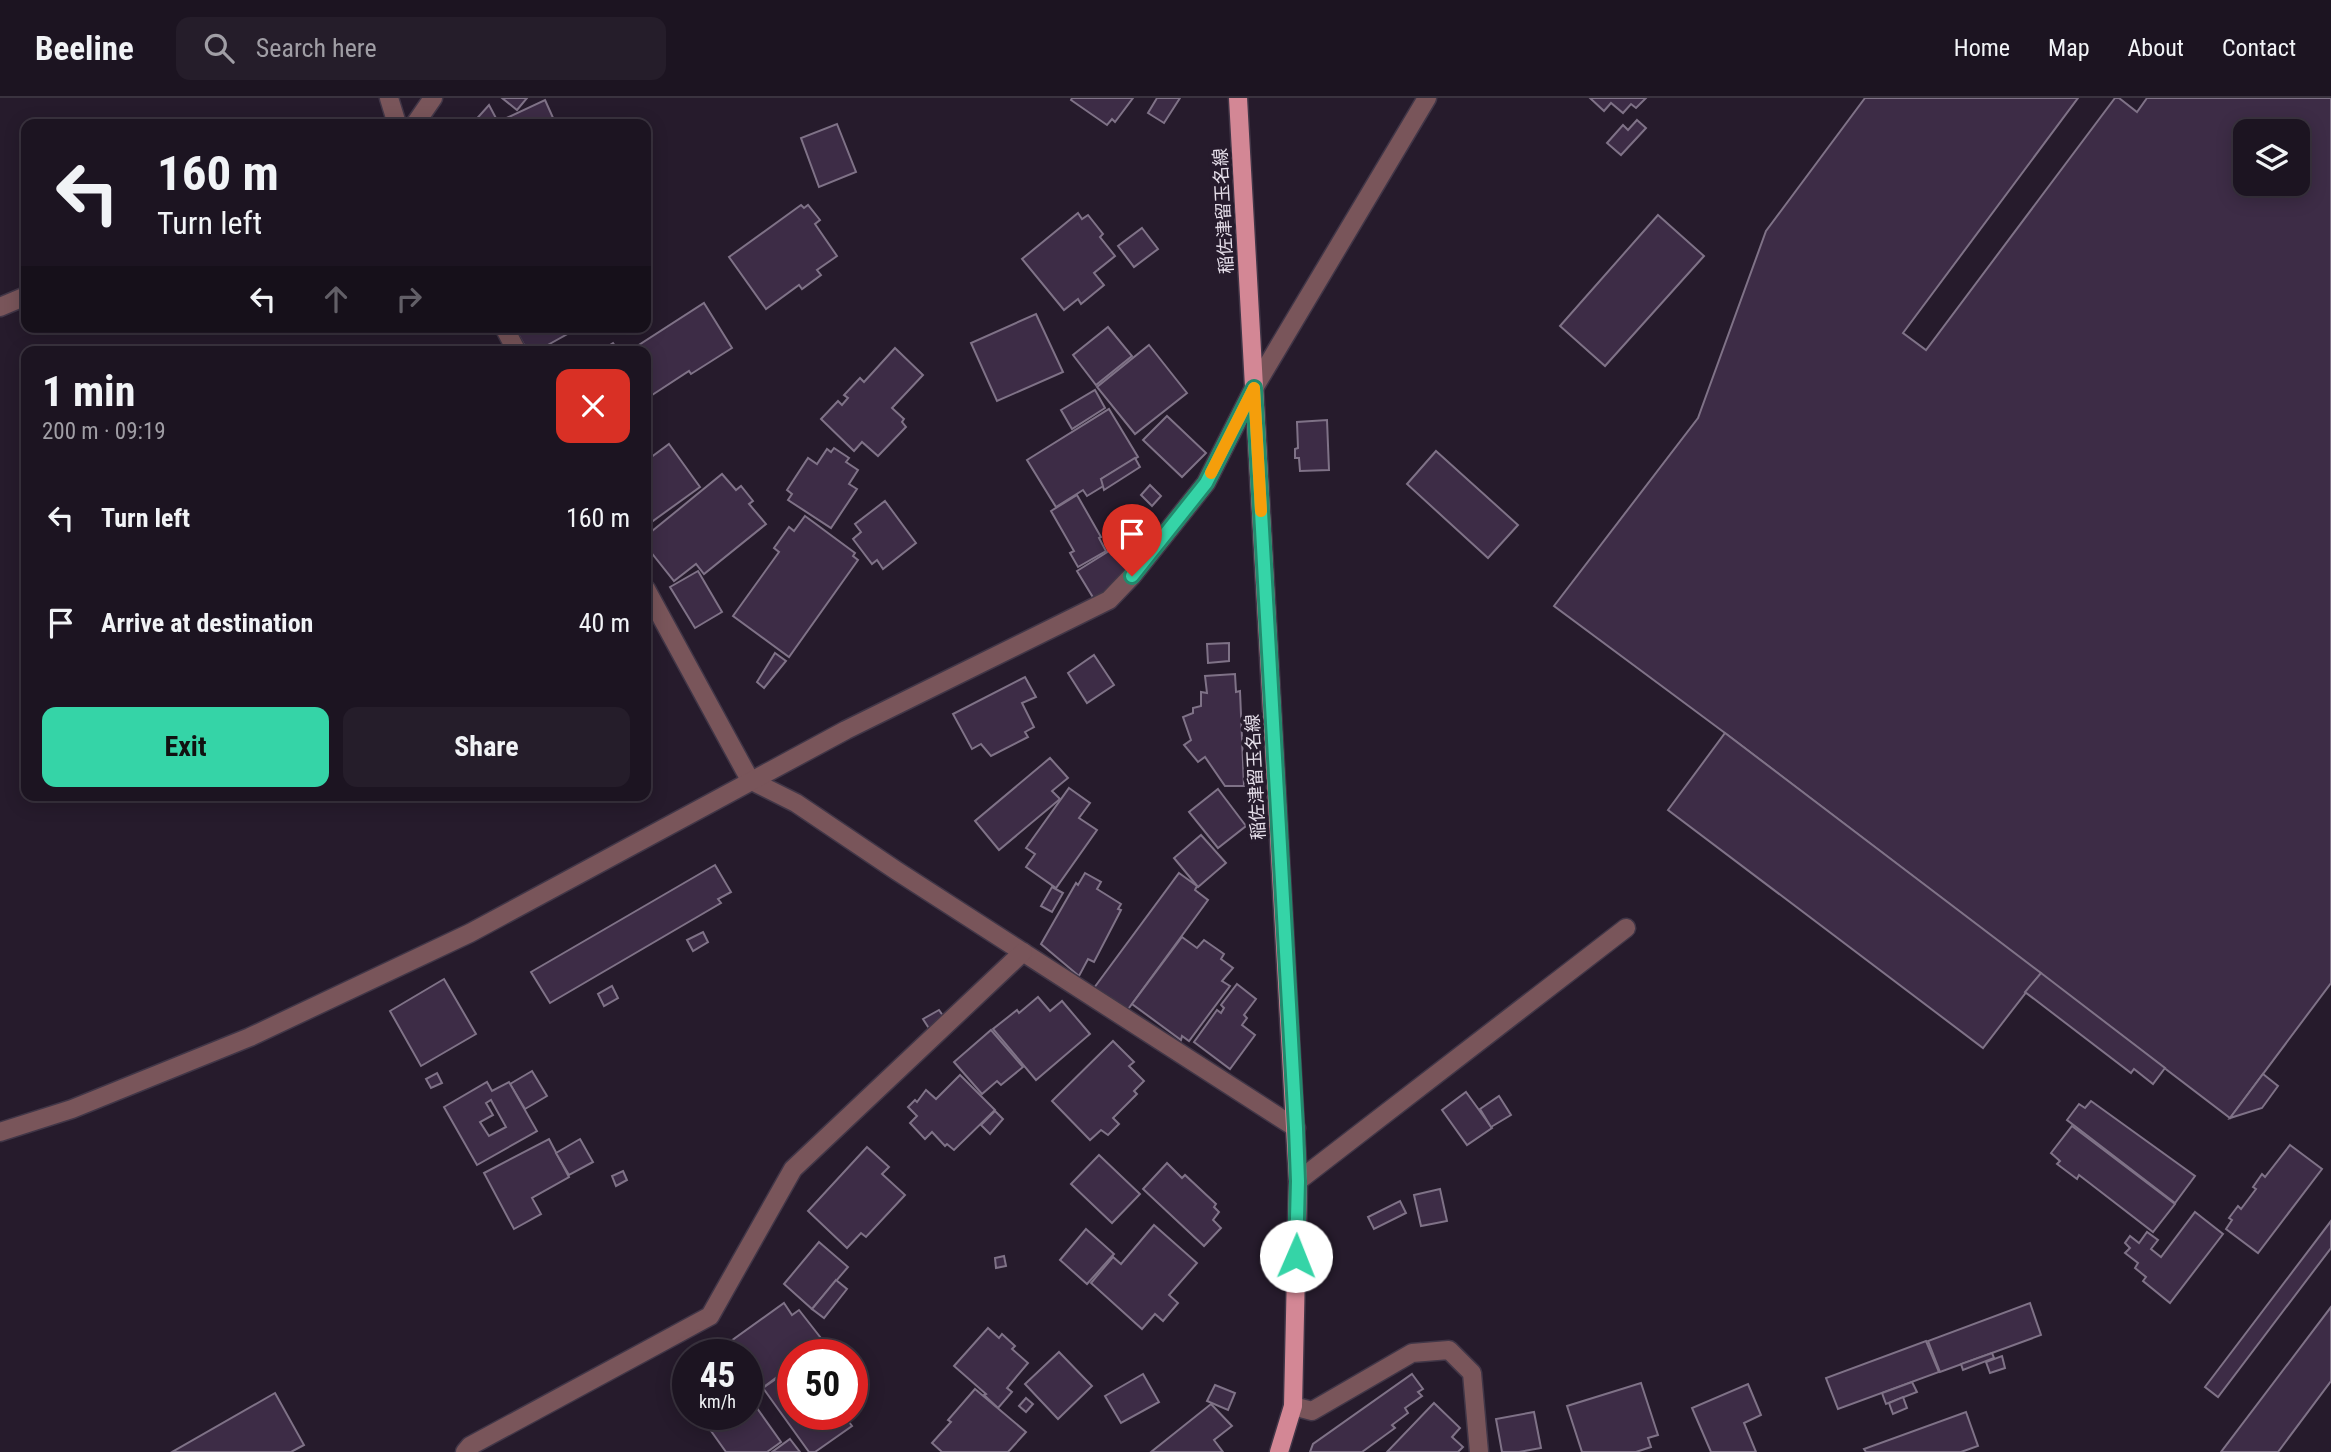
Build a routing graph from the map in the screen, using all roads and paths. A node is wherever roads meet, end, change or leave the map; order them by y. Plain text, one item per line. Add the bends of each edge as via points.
1 (389, 98) edge
2 (433, 98) edge
3 (1238, 98) edge
4 (1427, 98) edge
5 (395, 119) edge
6 (418, 119) edge
7 (21, 298) edge
8 (0, 307) edge
9 (1254, 388) junction
10 (651, 598) edge
11 (750, 780) junction
12 (1626, 928) dead end
13 (1023, 952) junction
14 (1296, 1128) junction
15 (0, 1132) edge
16 (1298, 1181) junction
17 (1293, 1406) junction
18 (465, 1452) edge
19 (1279, 1452) edge
20 (1479, 1452) edge

1 - 5 street
2 - 6 street
3 - 9 main road, 稲佐津留玉名線
4 - 9 street
7 - 8 street
9 - 11 street via 1206,483 1109,600
9 - 14 main road, 稲佐津留玉名線
10 - 11 street
11 - 13 street via 796,803
11 - 15 street via 470,933 250,1037 72,1109
12 - 16 street
13 - 14 street
13 - 18 street via 793,1169 710,1316
14 - 16 main road, 稲佐津留玉名線
16 - 17 main road, 稲佐津留玉名線
17 - 19 main road, 稲佐津留玉名線
17 - 20 street via 1312,1411 1412,1353 1449,1350 1472,1373

